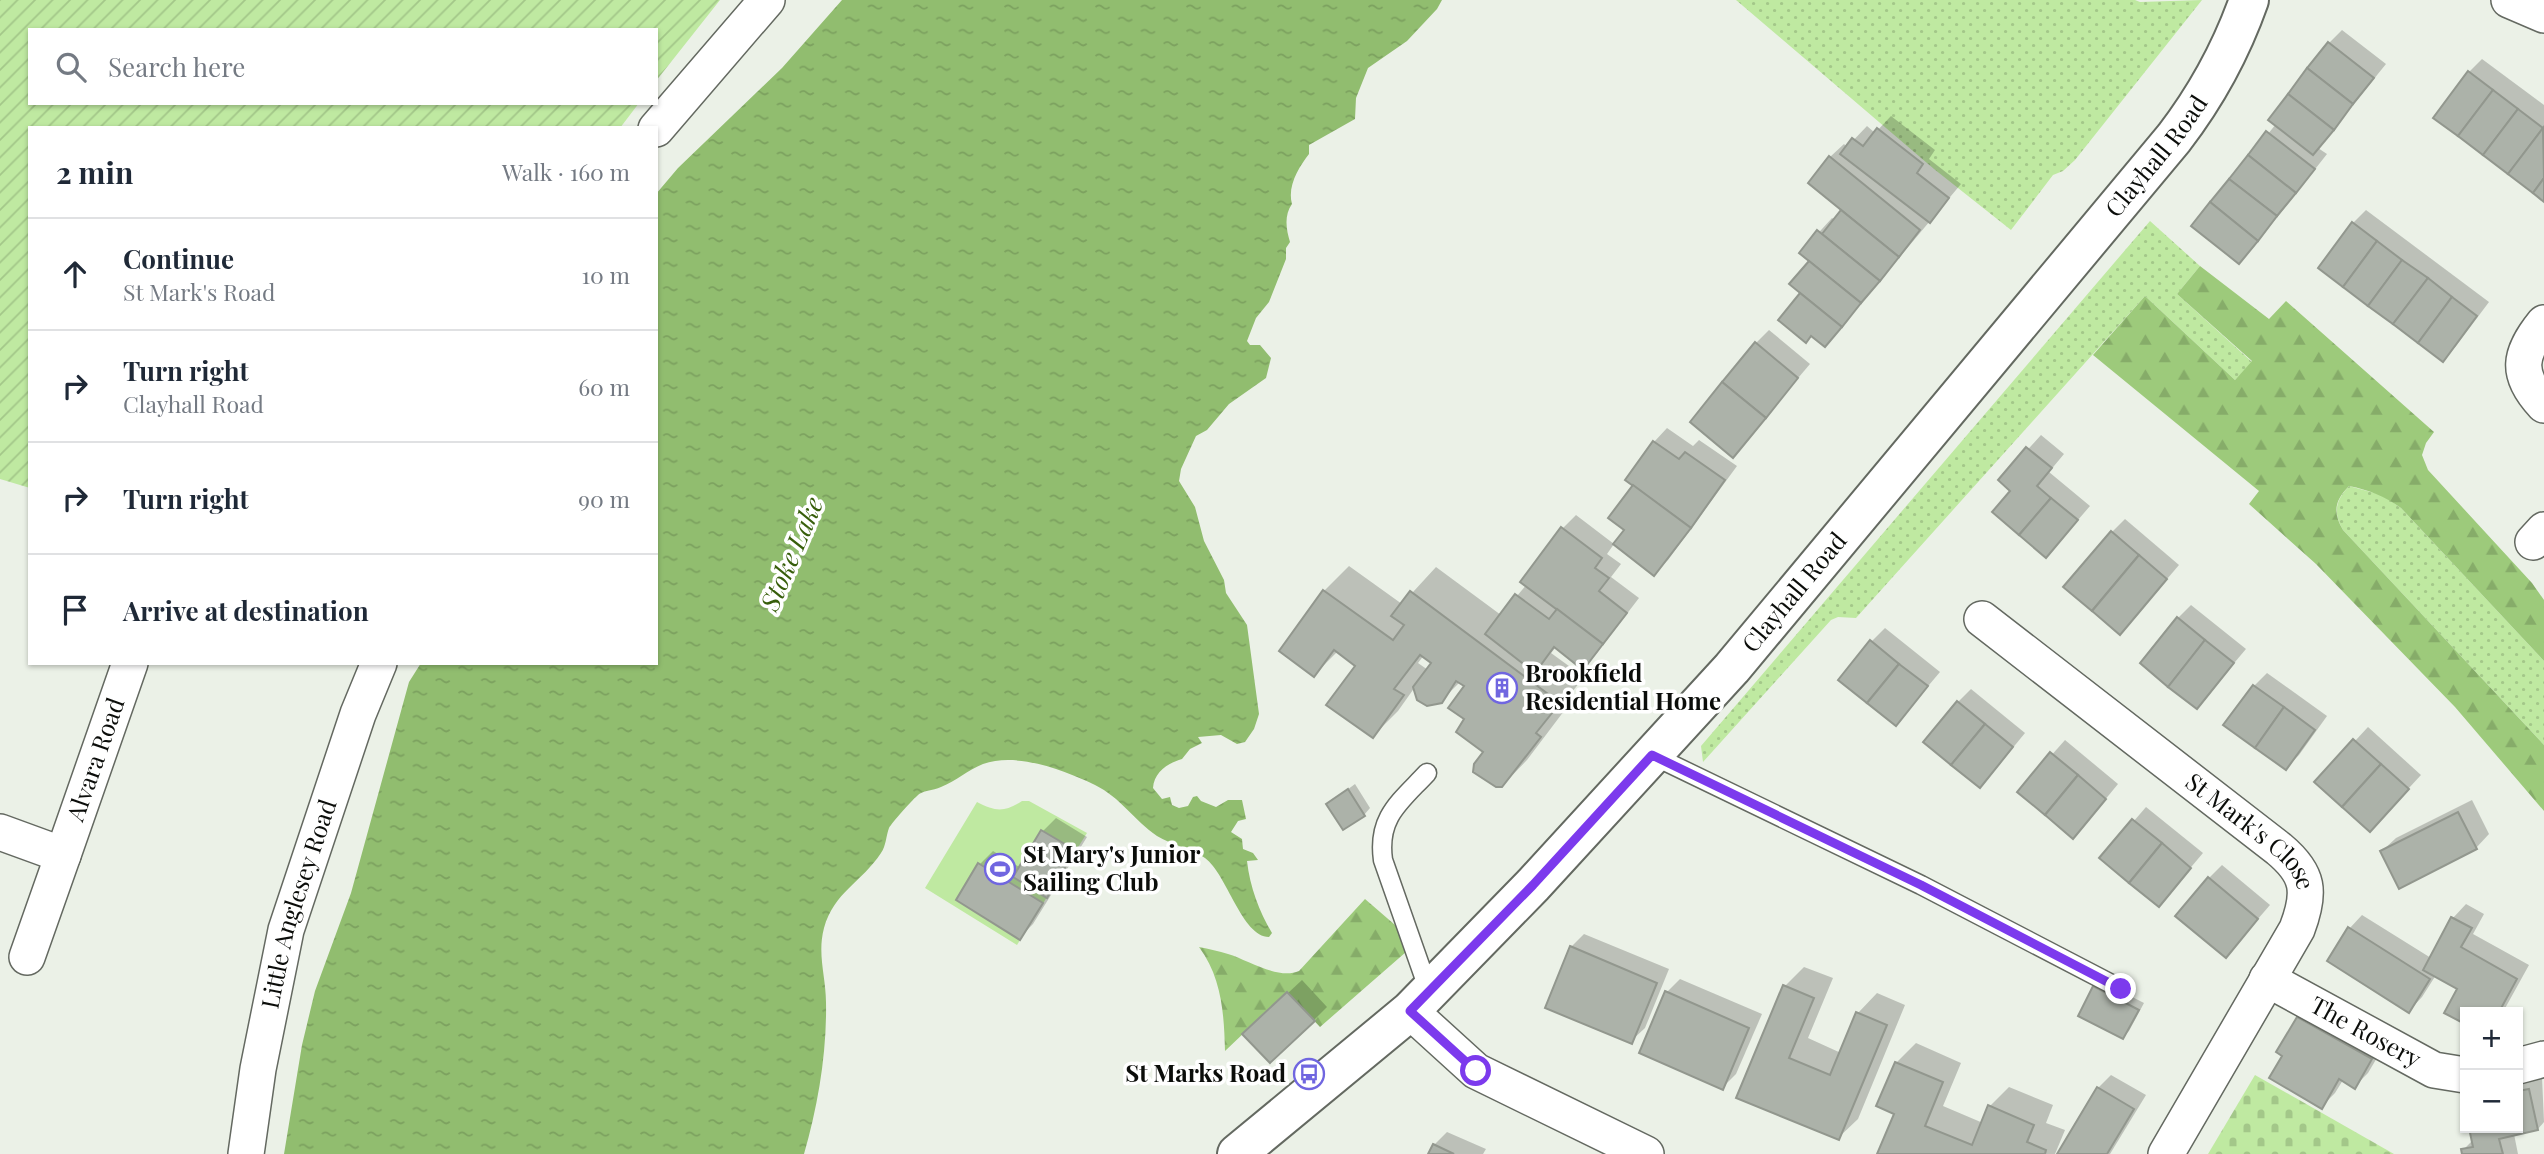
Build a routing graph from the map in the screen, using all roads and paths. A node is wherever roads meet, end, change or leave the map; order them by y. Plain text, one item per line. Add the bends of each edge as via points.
1 (767, 0) edge
2 (2249, 0) edge
3 (2508, 0) edge
4 (2544, 15) edge
5 (658, 127) edge
6 (2544, 323) edge
7 (2544, 405) edge
8 (1982, 619) dead end
9 (129, 665) edge
10 (378, 665) edge
11 (1652, 755) junction
12 (1427, 773) dead end
13 (0, 832) edge
14 (64, 855) junction
15 (27, 957) dead end
16 (2267, 979) junction
17 (2121, 989) dead end
18 (1419, 1001) junction
19 (2544, 1059) edge
20 (2523, 1065) edge
21 (2460, 1074) edge
22 (246, 1154) edge
23 (1237, 1154) edge
24 (1646, 1154) edge
25 (2166, 1154) edge

1 - 5 street
2 - 11 street, Clayhall Road via 2214,79 2174,138 1732,668
3 - 4 street
6 - 7 street via 2532,338 2523,363 2524,374
8 - 16 street, St Mark's Close via 2297,866 2305,881 2301,917
9 - 14 street, Alvara Road
10 - 22 street, Little Anglesey Road via 286,930
11 - 17 lane via 1921,885
11 - 18 street, Clayhall Road
12 - 18 lane via 1392,811 1380,841
13 - 14 street
14 - 15 street, Alvara Road
16 - 21 street, The Rosery via 2434,1070
16 - 25 street, St Mark's Close
18 - 23 street, Clayhall Road
18 - 24 street via 1476,1071
19 - 20 street

